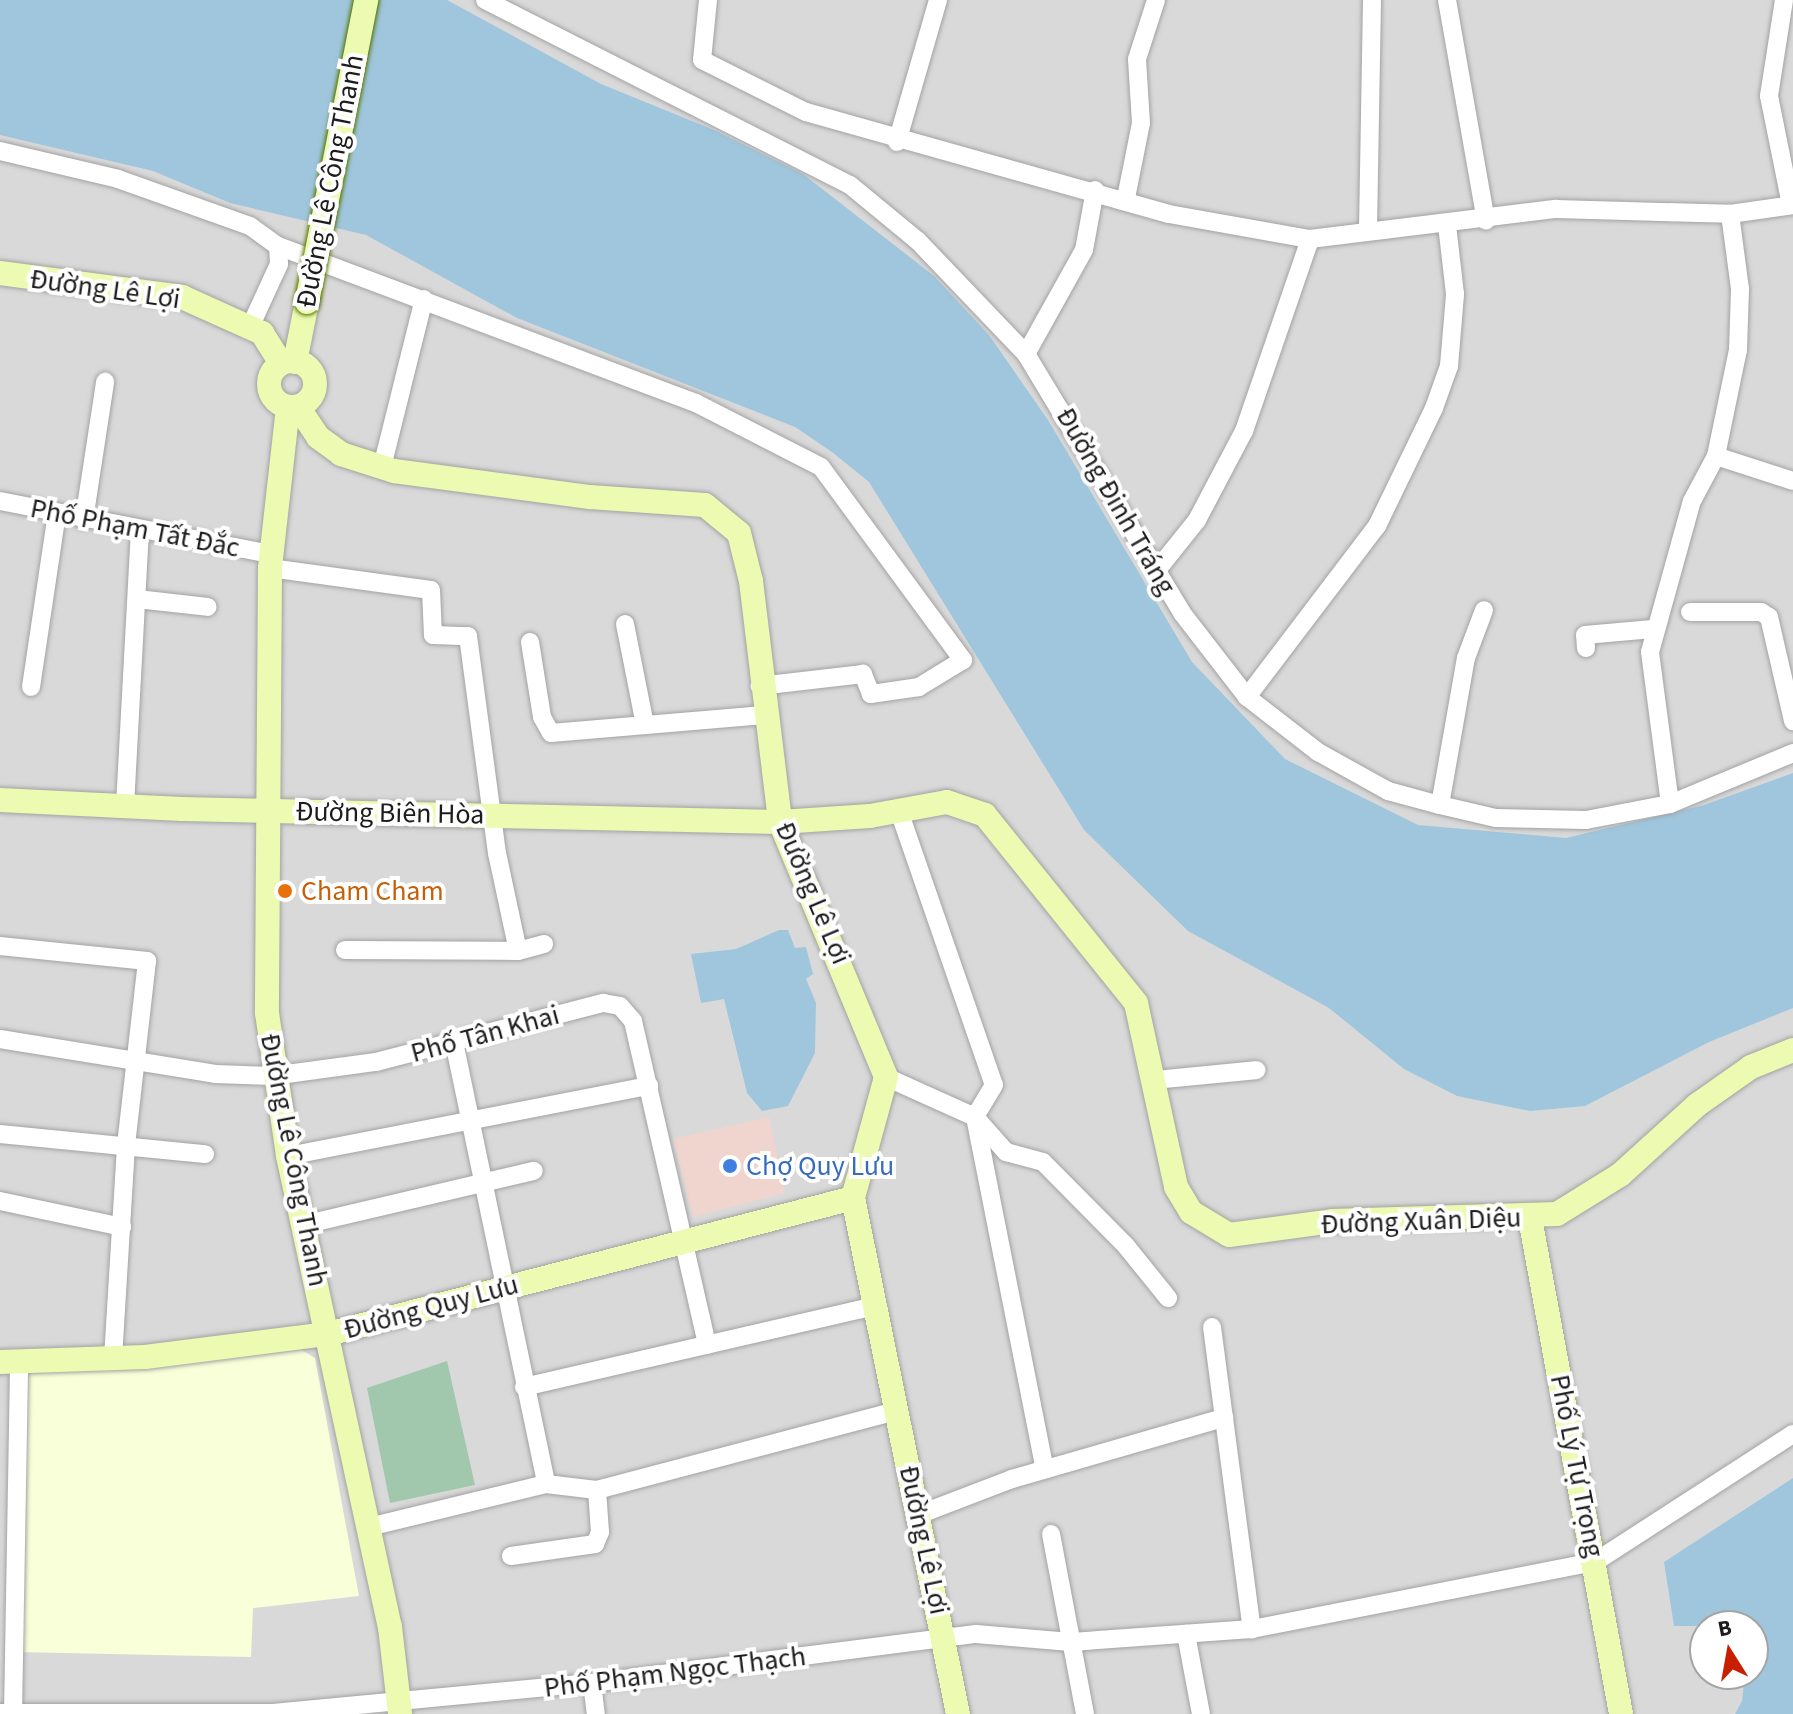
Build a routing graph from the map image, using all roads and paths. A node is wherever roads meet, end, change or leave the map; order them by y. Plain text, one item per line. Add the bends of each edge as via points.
1 (366, 0) edge
2 (485, 0) edge
3 (708, 0) edge
4 (938, 0) edge
5 (1156, 0) edge
6 (1372, 0) edge
7 (1447, 0) edge
8 (1784, 0) edge
9 (897, 142) junction
10 (0, 151) edge
11 (1095, 190) junction
12 (1126, 198) junction
13 (1792, 205) edge
14 (1730, 214) junction
15 (1486, 221) junction
16 (1447, 225) junction
17 (1368, 229) junction
18 (1310, 239) junction
19 (278, 246) junction
20 (0, 273) edge
21 (424, 299) junction
22 (251, 325) junction
23 (1026, 354) junction
24 (288, 363) junction
25 (105, 382) dead end
26 (293, 407) junction
27 (1716, 456) junction
28 (382, 467) junction
29 (1793, 481) edge
30 (0, 501) edge
31 (57, 514) junction
32 (84, 520) junction
33 (140, 532) junction
34 (270, 561) junction
35 (1157, 570) junction
36 (137, 599) junction
37 (208, 607) dead end
38 (1484, 610) dead end
39 (1690, 612) dead end
40 (625, 624) dead end
41 (1653, 629) junction
42 (530, 642) dead end
43 (1586, 648) dead end
44 (760, 686) junction
45 (31, 687) dead end
46 (1247, 697) junction
47 (764, 715) junction
48 (1793, 721) edge
49 (645, 725) junction
50 (1793, 753) edge
51 (0, 800) edge
52 (1670, 804) junction
53 (1440, 805) junction
54 (125, 806) junction
55 (265, 811) junction
56 (899, 811) junction
57 (494, 815) junction
58 (780, 822) junction
59 (544, 944) dead end
60 (0, 946) edge
61 (345, 950) dead end
62 (518, 951) junction
63 (0, 1039) edge
64 (454, 1042) junction
65 (1793, 1050) edge
66 (134, 1062) junction
67 (1257, 1070) dead end
68 (272, 1076) junction
69 (886, 1077) junction
70 (1155, 1080) junction
71 (649, 1086) junction
72 (975, 1117) junction
73 (470, 1121) junction
74 (0, 1134) edge
75 (126, 1146) junction
76 (205, 1154) dead end
77 (288, 1156) junction
78 (534, 1171) dead end
79 (482, 1183) junction
80 (853, 1198) junction
81 (0, 1201) edge
82 (1530, 1218) junction
83 (303, 1225) junction
84 (122, 1227) junction
85 (685, 1241) junction
86 (502, 1288) junction
87 (1168, 1298) dead end
88 (875, 1306) junction
89 (1212, 1327) dead end
90 (328, 1334) junction
91 (707, 1345) junction
92 (113, 1359) junction
93 (10, 1362) edge
94 (524, 1387) junction
95 (897, 1411) junction
96 (1224, 1418) junction
97 (1793, 1434) edge
98 (1045, 1469) junction
99 (546, 1484) junction
100 (597, 1490) junction
101 (918, 1515) junction
102 (369, 1527) junction
103 (1051, 1534) dead end
104 (511, 1556) dead end
105 (1595, 1562) junction
106 (1252, 1629) junction
107 (1186, 1634) junction
108 (945, 1640) junction
109 (1071, 1642) junction
110 (592, 1683) junction
111 (399, 1708) edge
112 (300, 1712) edge
113 (0, 1713) edge
114 (13, 1713) edge
115 (135, 1714) edge
116 (596, 1714) edge
117 (958, 1714) edge
118 (1085, 1714) edge
119 (1201, 1714) edge
120 (1621, 1714) edge

1 - 24 street, Đường Lê Công Thanh, bridge via 307,302
2 - 23 street, Đường Đinh Tráng via 850,185 987,307
3 - 9 street via 702,60 806,112
4 - 9 street
5 - 12 street via 1137,59 1141,123
6 - 17 street
7 - 15 street
8 - 13 street via 1769,96
9 - 11 street
10 - 19 street via 118,179 250,226
11 - 12 street
11 - 23 street via 1084,250
12 - 18 street via 1169,214
13 - 14 street
14 - 15 street via 1556,209
14 - 27 street via 1740,289 1738,350
15 - 16 street
16 - 17 street
16 - 46 street via 1455,294 1449,366 1434,408 1377,526
17 - 18 street
18 - 35 street via 1244,431 1197,520
19 - 21 street
19 - 22 street via 279,264
20 - 22 street, Đường Lê Lợi via 182,297
21 - 28 street
21 - 44 street via 696,403 821,467 963,660 919,687 871,694 863,674
22 - 24 street, Đường Lê Lợi
23 - 35 street, Đường Đinh Tráng
24 - 26 street via 271,375 269,389
24 - 26 street via 309,369 315,383 310,398
25 - 32 street
26 - 28 street, Đường Lê Lợi via 341,454
26 - 34 street, Đường Lê Công Thanh
27 - 29 street
27 - 41 street via 1692,501
28 - 44 street, Đường Lê Lợi via 590,497 705,505 720,512 739,533 746,555
30 - 31 street, Phố Phạm Tất Đắc
31 - 32 street, Phố Phạm Tất Đắc
31 - 45 street
32 - 33 street, Phố Phạm Tất Đắc
33 - 34 street, Phố Phạm Tất Đắc
33 - 36 street
34 - 55 street, Đường Lê Công Thanh
34 - 57 street, Phố Phạm Tất Đắc via 431,590 433,635 468,636
35 - 46 street, Đường Đinh Tráng via 1182,613
36 - 37 street
36 - 54 street
38 - 53 street via 1466,658
39 - 48 street via 1761,612 1769,617
40 - 49 street
41 - 43 street via 1585,635
41 - 52 street via 1650,652
42 - 49 street via 542,717 551,733
44 - 47 street, Đường Lê Lợi
46 - 53 street, Đường Đinh Tráng via 1318,752 1388,791
47 - 49 street
47 - 58 street, Đường Lê Lợi
50 - 52 street, Đường Đinh Tráng
51 - 54 street, Đường Biên Hòa
52 - 53 street, Đường Đinh Tráng via 1586,820 1496,818
54 - 55 street, Đường Biên Hòa
55 - 57 street, Đường Biên Hòa
55 - 68 street, Đường Lê Công Thanh
56 - 58 street, Đường Xuân Diệu
56 - 70 street, Đường Xuân Diệu via 947,802 985,815 1136,1003
56 - 72 street via 994,1085
57 - 58 street, Đường Biên Hòa
57 - 62 street
58 - 69 street, Đường Lê Lợi
59 - 62 street
60 - 66 street via 147,961
61 - 62 street
63 - 66 street, Phố Tân Khai
64 - 68 street, Phố Tân Khai via 376,1062
64 - 71 street, Phố Tân Khai via 603,1003 620,1006 633,1021
64 - 73 street
65 - 82 street, Đường Xuân Diệu via 1751,1067 1697,1105 1620,1175 1557,1214
66 - 68 street, Phố Tân Khai
66 - 75 street
67 - 70 street
68 - 77 street, Đường Lê Công Thanh
69 - 72 street
69 - 80 street, Đường Lê Lợi
70 - 82 street, Đường Xuân Diệu via 1181,1199 1205,1224 1229,1235 1332,1221
71 - 73 street
71 - 85 street, Phố Tân Khai
72 - 87 street via 1006,1152 1043,1162 1126,1246
72 - 98 street
73 - 77 street
73 - 79 street
74 - 75 street
75 - 76 street
75 - 84 street
77 - 83 street, Đường Lê Công Thanh
78 - 79 street
79 - 83 street
79 - 86 street
80 - 85 street, Đường Quy Lưu
80 - 88 street, Đường Lê Lợi
81 - 84 street
82 - 105 street, Phố Lý Tự Trọng
83 - 90 street, Đường Lê Công Thanh
84 - 92 street
85 - 86 street, Đường Quy Lưu
85 - 91 street, Phố Tân Khai
86 - 90 street, Đường Quy Lưu
86 - 94 street
88 - 91 street
88 - 95 street, Đường Lê Lợi
89 - 96 street
90 - 92 street, Đường Quy Lưu
90 - 102 street, Đường Lê Công Thanh
91 - 94 street
92 - 93 street, Đường Quy Lưu
93 - 114 street
94 - 99 street
95 - 100 street
95 - 101 street, Đường Lê Lợi
96 - 98 street
96 - 106 street
97 - 105 street
98 - 101 street
99 - 100 street
99 - 102 street
100 - 104 street via 600,1532 595,1544
101 - 108 street, Đường Lê Lợi
102 - 111 street, Đường Lê Công Thanh
103 - 109 street
105 - 106 street, Phố Phạm Ngọc Thạch
105 - 120 street, Phố Lý Tự Trọng
106 - 107 street, Phố Phạm Ngọc Thạch
107 - 109 street, Phố Phạm Ngọc Thạch
107 - 119 street
108 - 109 street, Phố Phạm Ngọc Thạch via 976,1634
108 - 110 street, Phố Phạm Ngọc Thạch
108 - 117 street, Đường Lê Lợi
109 - 118 street
110 - 111 street, Phố Phạm Ngọc Thạch
110 - 116 street
111 - 112 street, Phố Phạm Ngọc Thạch
112 - 115 street, Phố Phạm Ngọc Thạch
113 - 114 street, Phố Phạm Ngọc Thạch
114 - 115 street, Phố Phạm Ngọc Thạch

